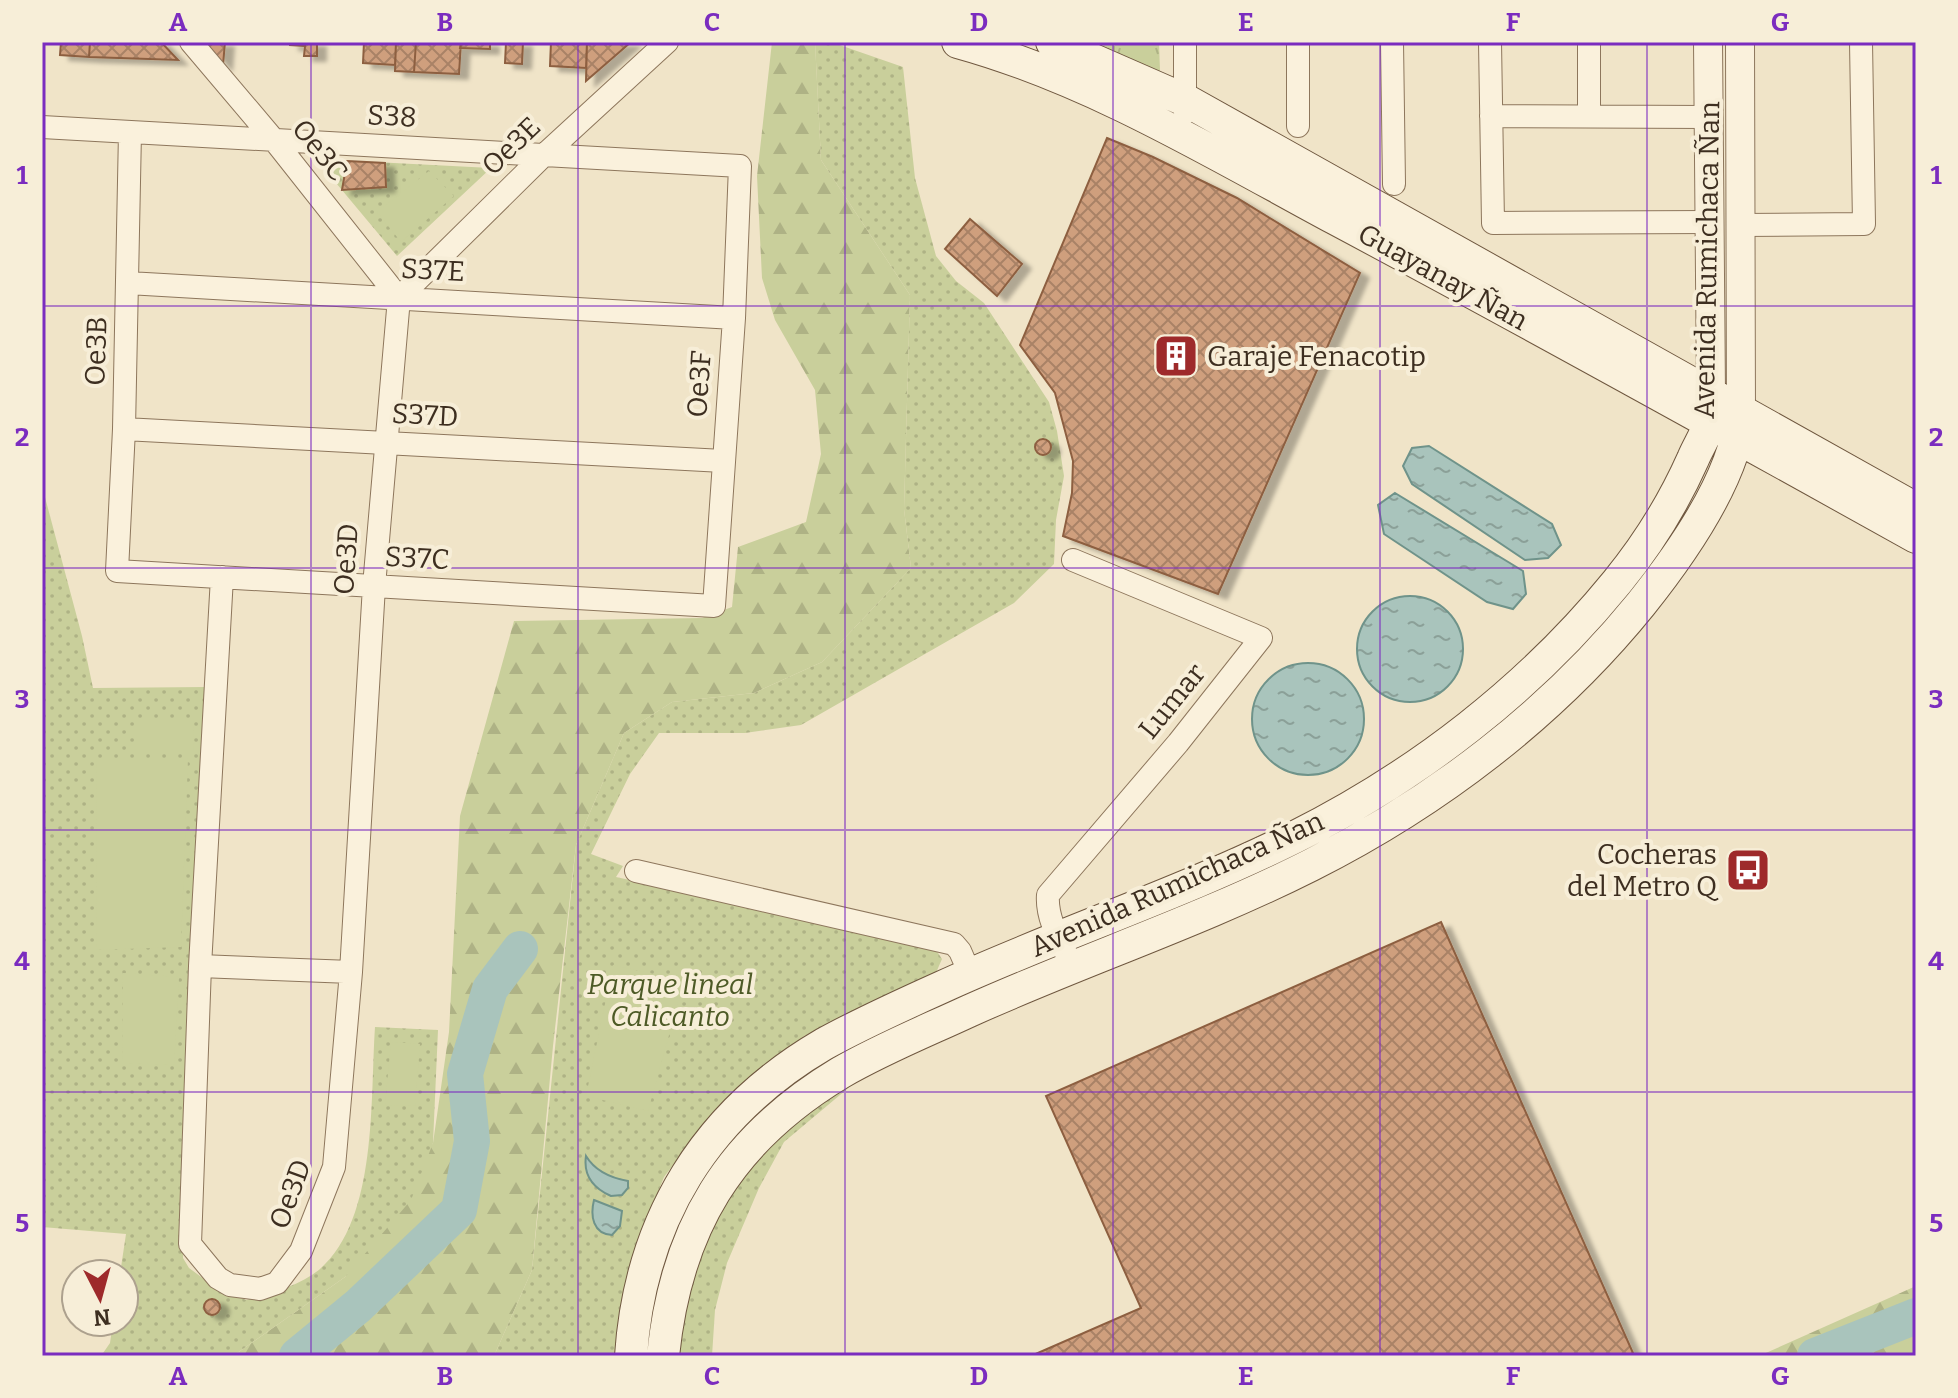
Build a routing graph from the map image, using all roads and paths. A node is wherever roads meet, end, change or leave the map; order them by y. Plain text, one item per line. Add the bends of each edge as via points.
1 (191, 42) edge
2 (667, 42) edge
3 (958, 42) edge
4 (1052, 42) edge
5 (1185, 42) edge
6 (1298, 42) edge
7 (1392, 42) edge
8 (1490, 42) edge
9 (1589, 42) edge
10 (1708, 42) edge
11 (1740, 42) edge
12 (1861, 42) edge
13 (1187, 101) junction
14 (1491, 116) junction
15 (1589, 116) junction
16 (1709, 117) junction
17 (1298, 126) dead end
18 (42, 127) edge
19 (130, 132) junction
20 (1182, 137) junction
21 (274, 140) junction
22 (544, 155) junction
23 (740, 166) joint
24 (1394, 184) dead end
25 (1710, 222) junction
26 (1740, 225) junction
27 (1400, 236) junction
28 (128, 283) junction
29 (399, 298) junction
30 (734, 318) junction
31 (1710, 408) junction
32 (1740, 425) junction
33 (124, 429) junction
34 (385, 443) junction
35 (723, 461) junction
36 (1916, 509) edge
37 (1916, 537) edge
38 (1073, 560) dead end
39 (117, 571) joint
40 (222, 577) junction
41 (374, 586) junction
42 (714, 606) joint
43 (636, 871) dead end
44 (1059, 937) junction
45 (200, 966) junction
46 (1073, 967) junction
47 (351, 972) junction
48 (970, 974) junction
49 (635, 1313) junction
50 (668, 1318) junction
51 (631, 1356) edge
52 (663, 1356) edge

1 - 21 street, Oe3C
2 - 22 street, Oe3E
3 - 20 main road, Guayanay Ñan via 1081,87
4 - 13 main road, Guayanay Ñan
5 - 13 street
6 - 17 street
7 - 24 street
8 - 14 street
9 - 15 street
10 - 16 street, Avenida Rumichaca Ñan
11 - 26 street, Avenida Rumichaca Ñan
12 - 26 street via 1864,224
13 - 20 street
13 - 27 main road, Guayanay Ñan
14 - 15 street
14 - 25 street via 1493,223
15 - 16 street
16 - 25 street, Avenida Rumichaca Ñan
18 - 19 street, S38
19 - 21 street, S38
19 - 28 street, Oe3B
20 - 27 main road, Guayanay Ñan
21 - 22 street, S38
21 - 29 street, Oe3C
22 - 23 street, S38
22 - 29 street, Oe3E
23 - 30 street, Oe3F
25 - 31 street, Avenida Rumichaca Ñan
26 - 32 street, Avenida Rumichaca Ñan
27 - 31 main road, Guayanay Ñan
28 - 29 street, S37E
28 - 33 street, Oe3B
29 - 30 street, S37E
29 - 34 street, Oe3D
30 - 35 street, Oe3F
31 - 32 main road, Guayanay Ñan
31 - 44 main road, Avenida Rumichaca Ñan via 1679,491 1643,550 1569,636 1484,717 1378,791 1295,837
32 - 36 main road, Guayanay Ñan
32 - 37 main road, Guayanay Ñan
32 - 46 main road, Avenida Rumichaca Ñan via 1707,507 1669,568 1581,670 1504,742 1395,819 1310,865
33 - 34 street, S37D
33 - 39 street, Oe3B
34 - 35 street, S37D
34 - 41 street, Oe3D
35 - 42 street, Oe3F
38 - 44 street, Lumar via 1265,631 1048,895 1047,908
39 - 40 street, S37C
40 - 41 street, S37C
40 - 45 street, Oe3D
41 - 42 street, S37C
41 - 47 street, Oe3D
43 - 48 street via 954,944
44 - 46 street, Lumar
44 - 48 main road, Avenida Rumichaca Ñan
45 - 47 street
45 - 47 street, Oe3D via 190,1244 218,1278 247,1289 277,1283 301,1251 334,1167
46 - 50 main road, Avenida Rumichaca Ñan via 887,1048 841,1072 776,1118 733,1164 696,1222 673,1285
48 - 49 main road, Avenida Rumichaca Ñan via 825,1044 739,1110 686,1174 667,1208
49 - 50 main road
49 - 51 main road, Avenida Rumichaca Ñan
50 - 52 main road, Avenida Rumichaca Ñan

